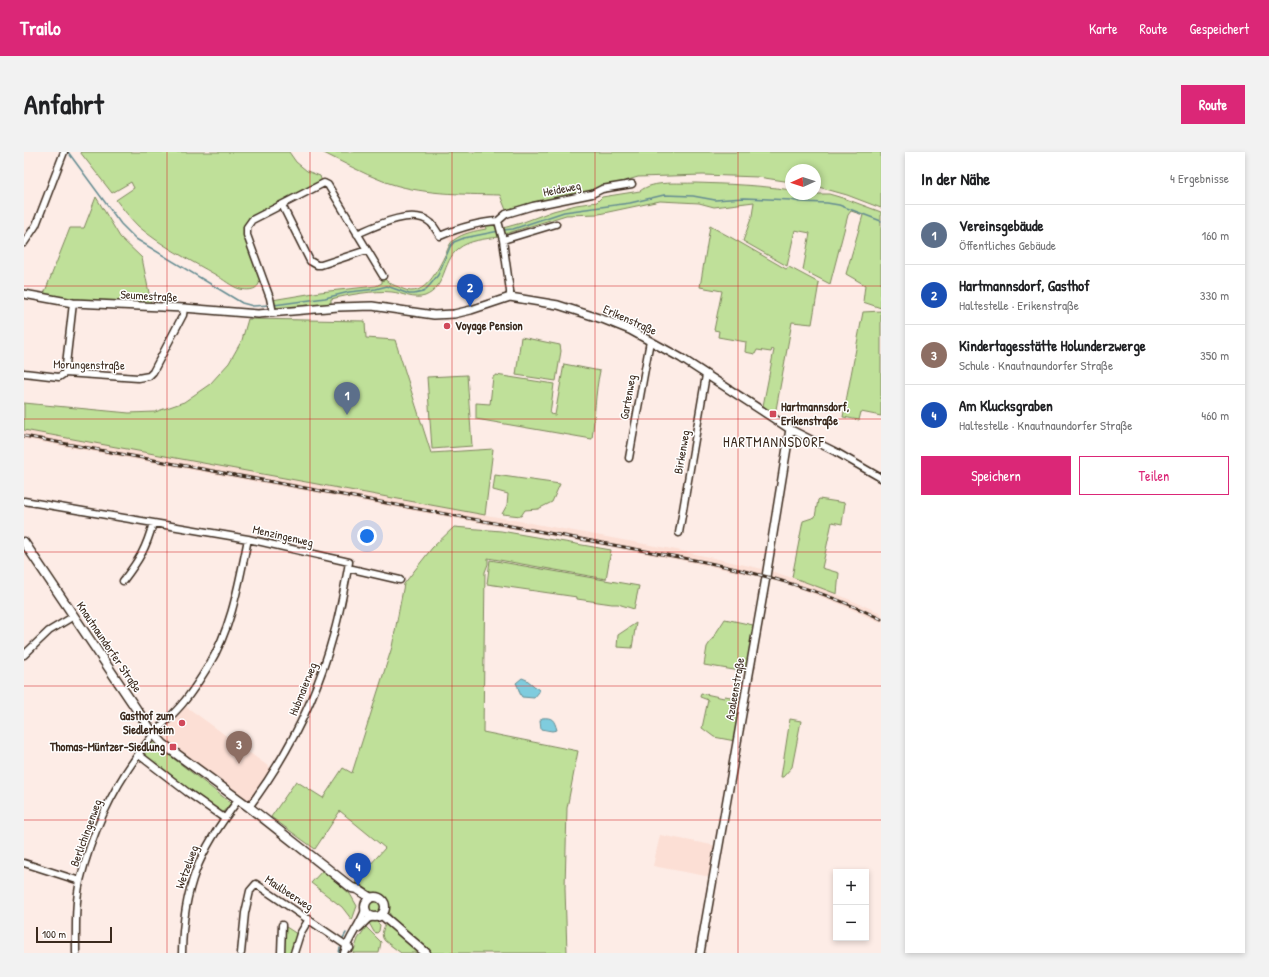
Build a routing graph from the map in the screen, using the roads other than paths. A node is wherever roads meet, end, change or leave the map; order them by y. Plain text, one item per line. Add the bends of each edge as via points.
1 (64, 152) edge
2 (632, 184) dead end
3 (282, 205) junction
4 (556, 224) dead end
5 (501, 231) junction
6 (358, 234) junction
7 (24, 243) edge
8 (367, 250) junction
9 (383, 276) dead end
10 (24, 294) edge
11 (510, 297) junction
12 (73, 303) junction
13 (272, 307) junction
14 (338, 307) joint
15 (184, 308) junction
16 (650, 341) junction
17 (24, 373) edge
18 (65, 373) junction
19 (706, 375) junction
20 (790, 429) junction
21 (629, 458) dead end
22 (881, 478) edge
23 (24, 501) edge
24 (153, 523) junction
25 (679, 534) dead end
26 (248, 539) junction
27 (24, 542) edge
28 (348, 568) junction
29 (400, 580) dead end
30 (123, 581) dead end
31 (74, 616) junction
32 (24, 655) edge
33 (154, 734) junction
34 (139, 755) junction
35 (238, 799) junction
36 (250, 807) junction
37 (224, 818) junction
38 (24, 863) edge
39 (80, 881) junction
40 (367, 904) junction
41 (382, 914) junction
42 (373, 917) junction
43 (309, 919) junction
44 (282, 924) dead end
45 (348, 949) edge
46 (76, 953) edge
47 (182, 953) edge
48 (241, 953) edge
49 (281, 953) edge
50 (294, 953) edge
51 (344, 953) edge
52 (426, 953) edge
53 (700, 953) edge

1 - 7 street via 36,225
2 - 5 street, Heideweg via 602,189 592,194 506,214
3 - 6 street via 324,183 328,185
3 - 8 street via 310,261 317,265 321,266
3 - 13 street via 252,220 247,227 247,235
4 - 5 street, Heideweg
5 - 6 street, Heideweg via 484,222 440,236 427,220 408,217 379,224
5 - 11 street
6 - 8 street
8 - 9 street
10 - 12 street, Seumestraße
11 - 14 street, Erikenstraße via 454,314 434,315 380,307
11 - 16 street, Erikenstraße via 568,308 630,330
12 - 15 street, Seumestraße
12 - 18 street
13 - 14 street, Seumestraße
13 - 15 street, Seumestraße via 242,314
15 - 18 street, Morungenstraße via 183,315 149,376 138,378
16 - 19 street, Erikenstraße
16 - 21 street, Gartenweg
17 - 18 street, Morungenstraße via 59,377
19 - 20 street, Erikenstraße
19 - 25 street, Birkenweg
20 - 22 street, Erikenstraße
20 - 53 street, Azaleenstraße
23 - 24 street, Menzingenweg
24 - 26 street, Menzingenweg
24 - 30 street via 142,554
26 - 28 street, Menzingenweg via 349,562
26 - 33 street, Berlichingenweg via 234,607 210,664 183,703
27 - 31 main road, Knautnaundorfer Straße
28 - 29 street, Menzingenweg
28 - 36 street, Hubmaierweg via 334,634 314,691 298,729
31 - 32 street via 49,631
31 - 33 main road, Knautnaundorfer Straße
33 - 34 street, Berlichingenweg
33 - 35 main road, Knautnaundorfer Straße via 163,744
34 - 37 street
34 - 39 street, Berlichingenweg via 112,794
35 - 36 main road, Knautnaundorfer Straße
35 - 37 street, Wetzelweg
36 - 40 main road, Knautnaundorfer Straße via 354,889
37 - 47 street, Wetzelweg via 211,838 188,892
38 - 39 street
39 - 46 street, Berlichingenweg
40 - 41 main road via 377,898 383,902 385,910
40 - 42 main road via 368,915
40 - 45 street
41 - 42 main road
41 - 52 main road
42 - 45 street via 360,927
43 - 45 street, Maulbeerweg
43 - 48 street, Maulbeerweg via 256,884 250,890 248,898
43 - 50 street via 300,934
44 - 49 street
45 - 51 street

